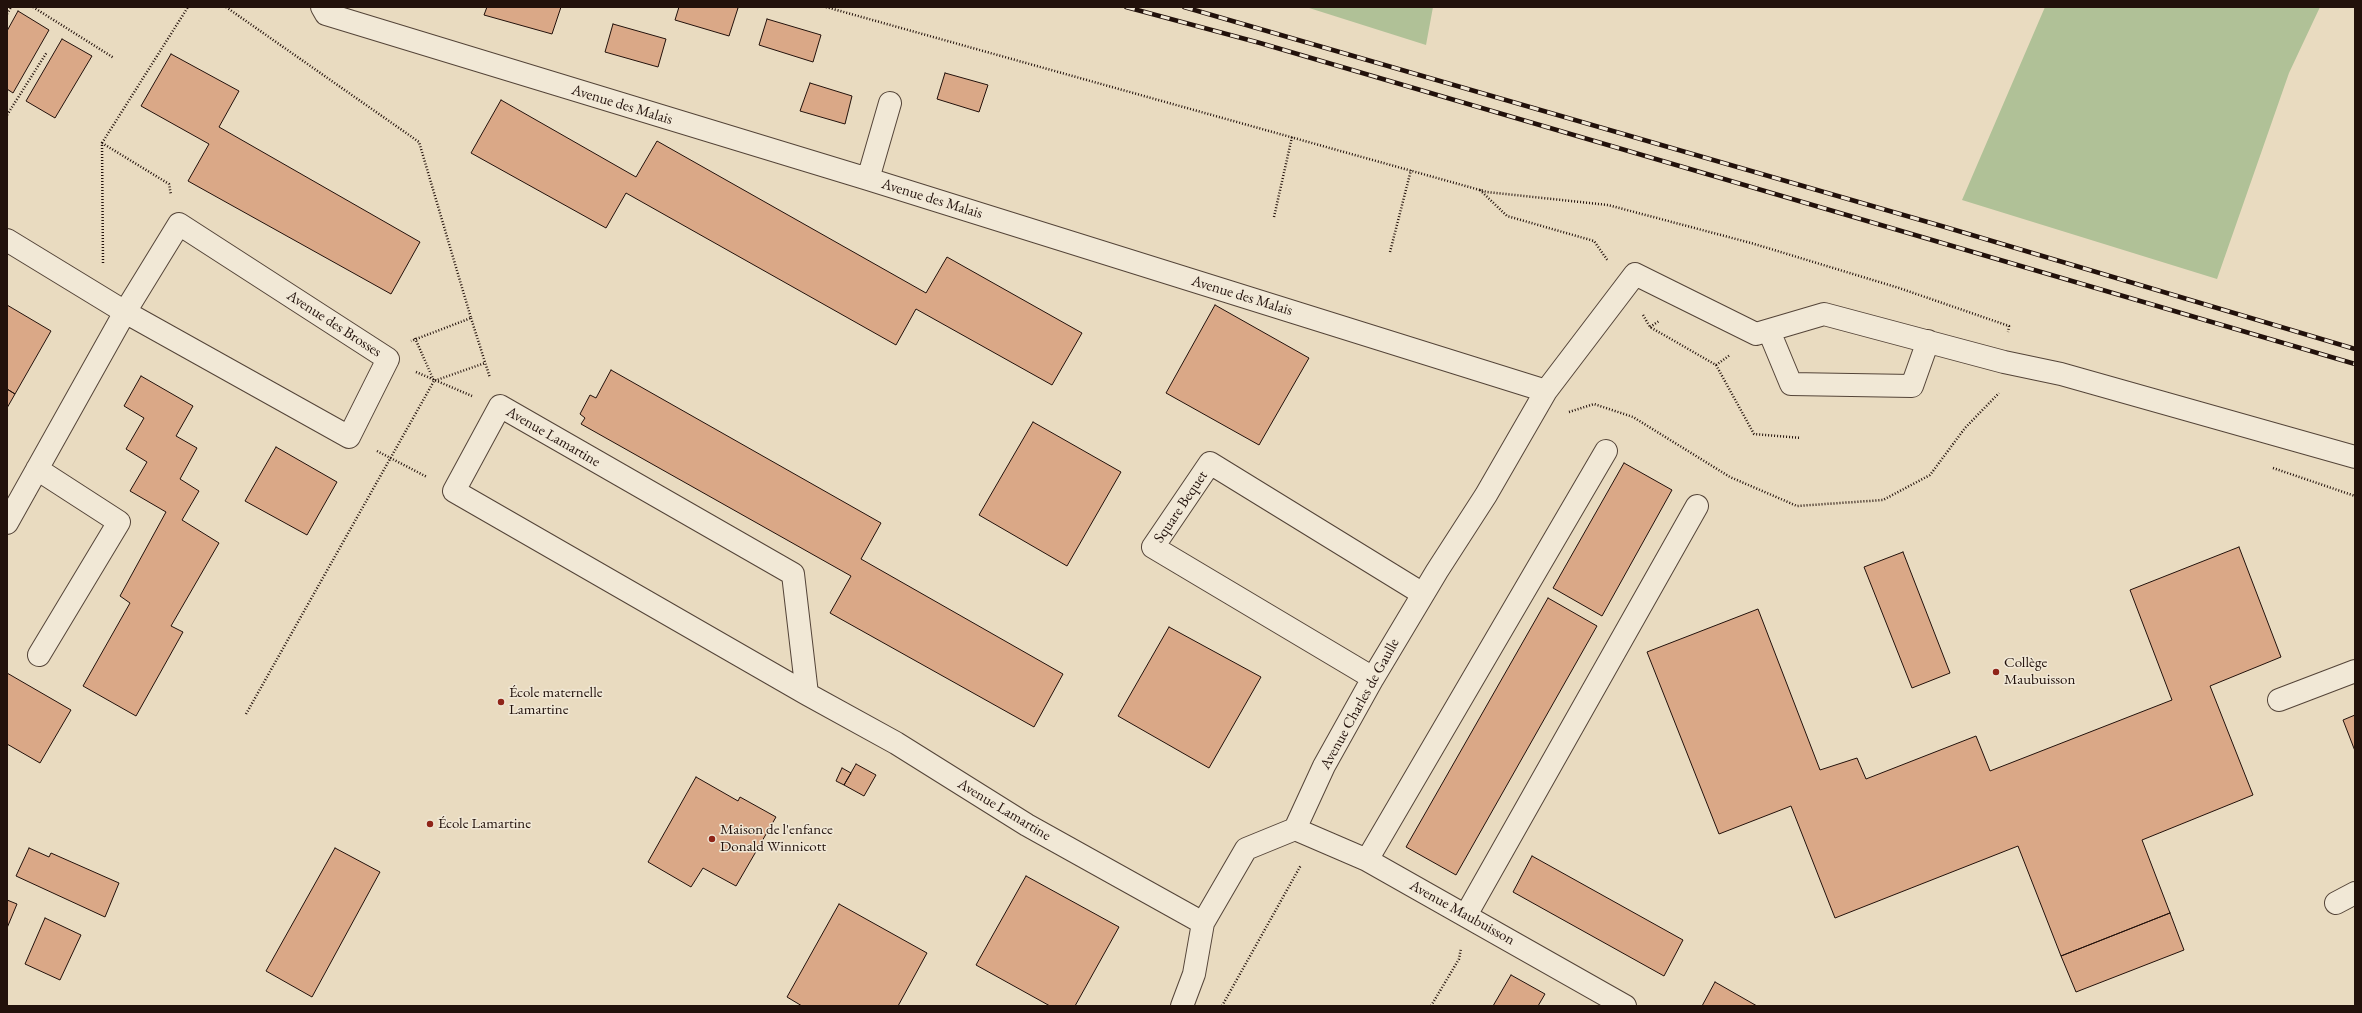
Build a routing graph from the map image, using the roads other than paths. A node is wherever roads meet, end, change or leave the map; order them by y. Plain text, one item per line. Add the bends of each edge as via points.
1 (322, 7) edge
2 (890, 103) dead end
3 (868, 179) junction
4 (7, 240) edge
5 (125, 312) junction
6 (1769, 330) junction
7 (1928, 341) junction
8 (1546, 391) junction
9 (1606, 451) dead end
10 (2355, 457) edge
11 (37, 469) junction
12 (1697, 506) dead end
13 (7, 523) edge
14 (1423, 594) junction
15 (39, 655) dead end
16 (2355, 671) edge
17 (1372, 678) junction
18 (807, 694) junction
19 (2279, 700) dead end
20 (1295, 829) junction
21 (1367, 860) junction
22 (2355, 893) edge
23 (2336, 903) dead end
24 (1466, 915) junction
25 (1203, 924) junction
26 (1182, 1006) edge
27 (1625, 1006) edge

1 - 3 street, Avenue des Malais via 326,14
2 - 3 street
3 - 8 street, Avenue des Malais
4 - 5 street
5 - 5 street, Avenue des Brosses via 349,437 388,359 178,224
5 - 11 street
6 - 7 street via 1824,314
6 - 7 street via 1791,384 1912,386
6 - 8 street, Avenue Charles de Gaulle via 1756,334 1635,274
7 - 10 street via 2061,374
8 - 14 street, Avenue Charles de Gaulle via 1486,495
9 - 21 street
11 - 13 street
11 - 15 street via 118,522
12 - 24 street
14 - 17 street, Avenue Charles de Gaulle
14 - 17 street, Square Bequet via 1210,463 1154,547
16 - 19 street
17 - 20 street, Avenue Charles de Gaulle via 1324,766
18 - 18 street, Avenue Lamartine via 454,491 500,406 793,574
18 - 25 street, Avenue Lamartine via 896,743 1027,825
20 - 21 street, Avenue Maubuisson
20 - 25 street via 1246,849
21 - 24 street, Avenue Maubuisson
22 - 23 street
24 - 27 street, Avenue Maubuisson
25 - 26 street via 1194,974

